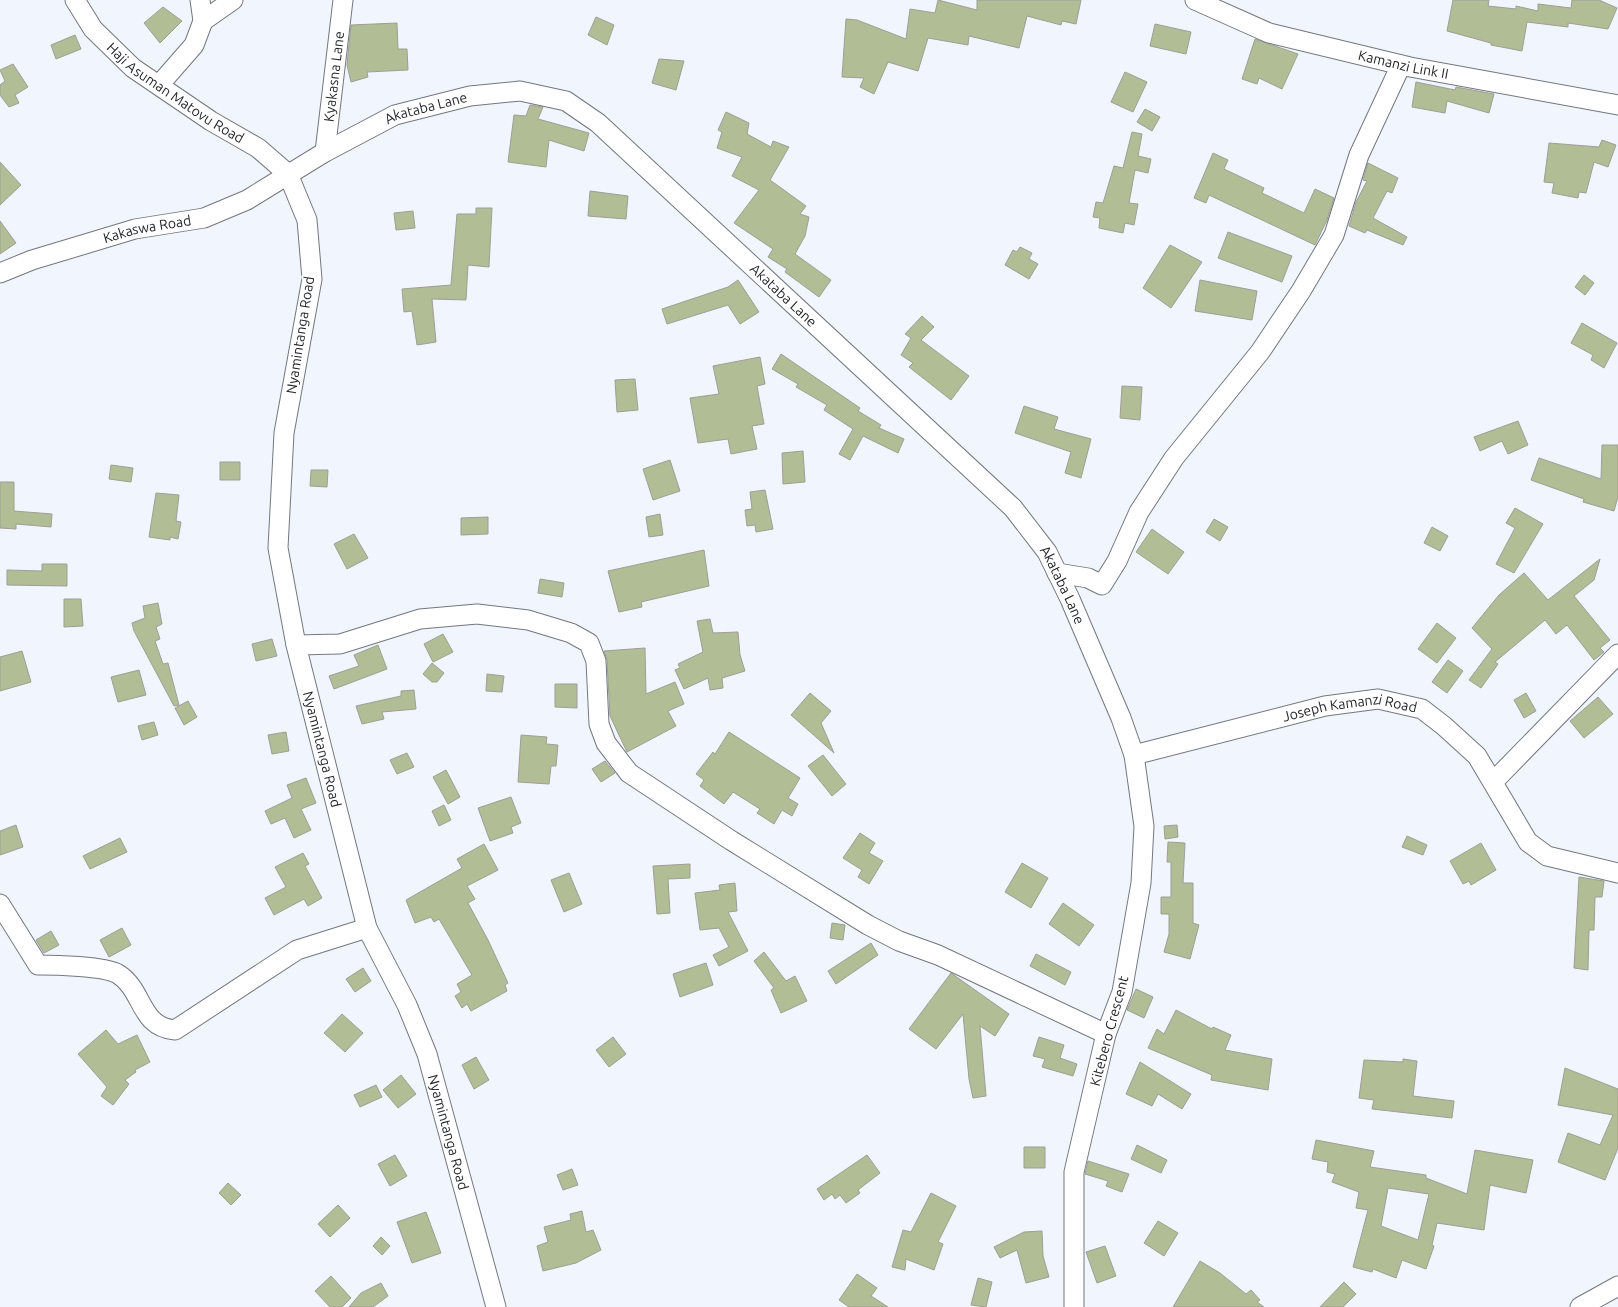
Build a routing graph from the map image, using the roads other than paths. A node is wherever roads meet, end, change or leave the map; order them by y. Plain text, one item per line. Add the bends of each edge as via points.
1 (75, 0) edge
2 (200, 0) edge
3 (233, 0) edge
4 (343, 0) edge
5 (1195, 0) edge
6 (203, 21) junction
7 (1402, 65) junction
8 (158, 85) junction
9 (1618, 105) edge
10 (325, 152) junction
11 (288, 174) junction
12 (0, 273) edge
13 (1057, 573) junction
14 (296, 645) junction
15 (1618, 654) edge
16 (1134, 755) junction
17 (1493, 782) junction
18 (1618, 873) edge
19 (0, 904) edge
20 (367, 928) junction
21 (1106, 1034) junction
22 (1618, 1286) edge
23 (496, 1307) edge
24 (1074, 1307) edge
25 (1580, 1307) edge

1 - 8 street, Haji Asuman Matovu Road via 93,29 132,68
2 - 6 street
3 - 6 street
4 - 10 street, Kyakasna Lane
5 - 7 street, Kamanzi Link II via 1269,33
6 - 8 street via 194,45
7 - 9 street, Kamanzi Link II
7 - 13 street via 1359,155 1334,236 1266,345 1174,458 1139,512 1117,561 1102,585 1088,578
8 - 11 street, Haji Asuman Matovu Road via 258,148
10 - 11 street, Akataba Lane
10 - 13 street, Akataba Lane via 395,115 470,96 520,91 566,101 598,123 1013,508 1047,552
11 - 12 street, Kakaswa Road via 247,200 204,218 135,229
11 - 14 street, Nyamintanga Road via 307,220 312,279 284,433 278,548
13 - 16 street, Akataba Lane
14 - 20 street, Nyamintanga Road
14 - 21 street via 340,644 420,619 477,614 528,620 571,633 589,642 596,661 599,724 606,743 629,773 868,925
15 - 17 street
16 - 17 street, Joseph Kamanzi Road via 1325,706 1378,699 1422,709 1476,756
16 - 21 street, Kitebero Crescent via 1144,826 1141,883 1122,992
17 - 18 street, Joseph Kamanzi Road via 1528,842 1547,856
19 - 20 street via 38,965 117,973 130,985 148,1016 162,1029 176,1030 297,950
20 - 23 street, Nyamintanga Road via 407,1005 427,1054
21 - 24 street, Kitebero Crescent via 1074,1172
22 - 25 street

